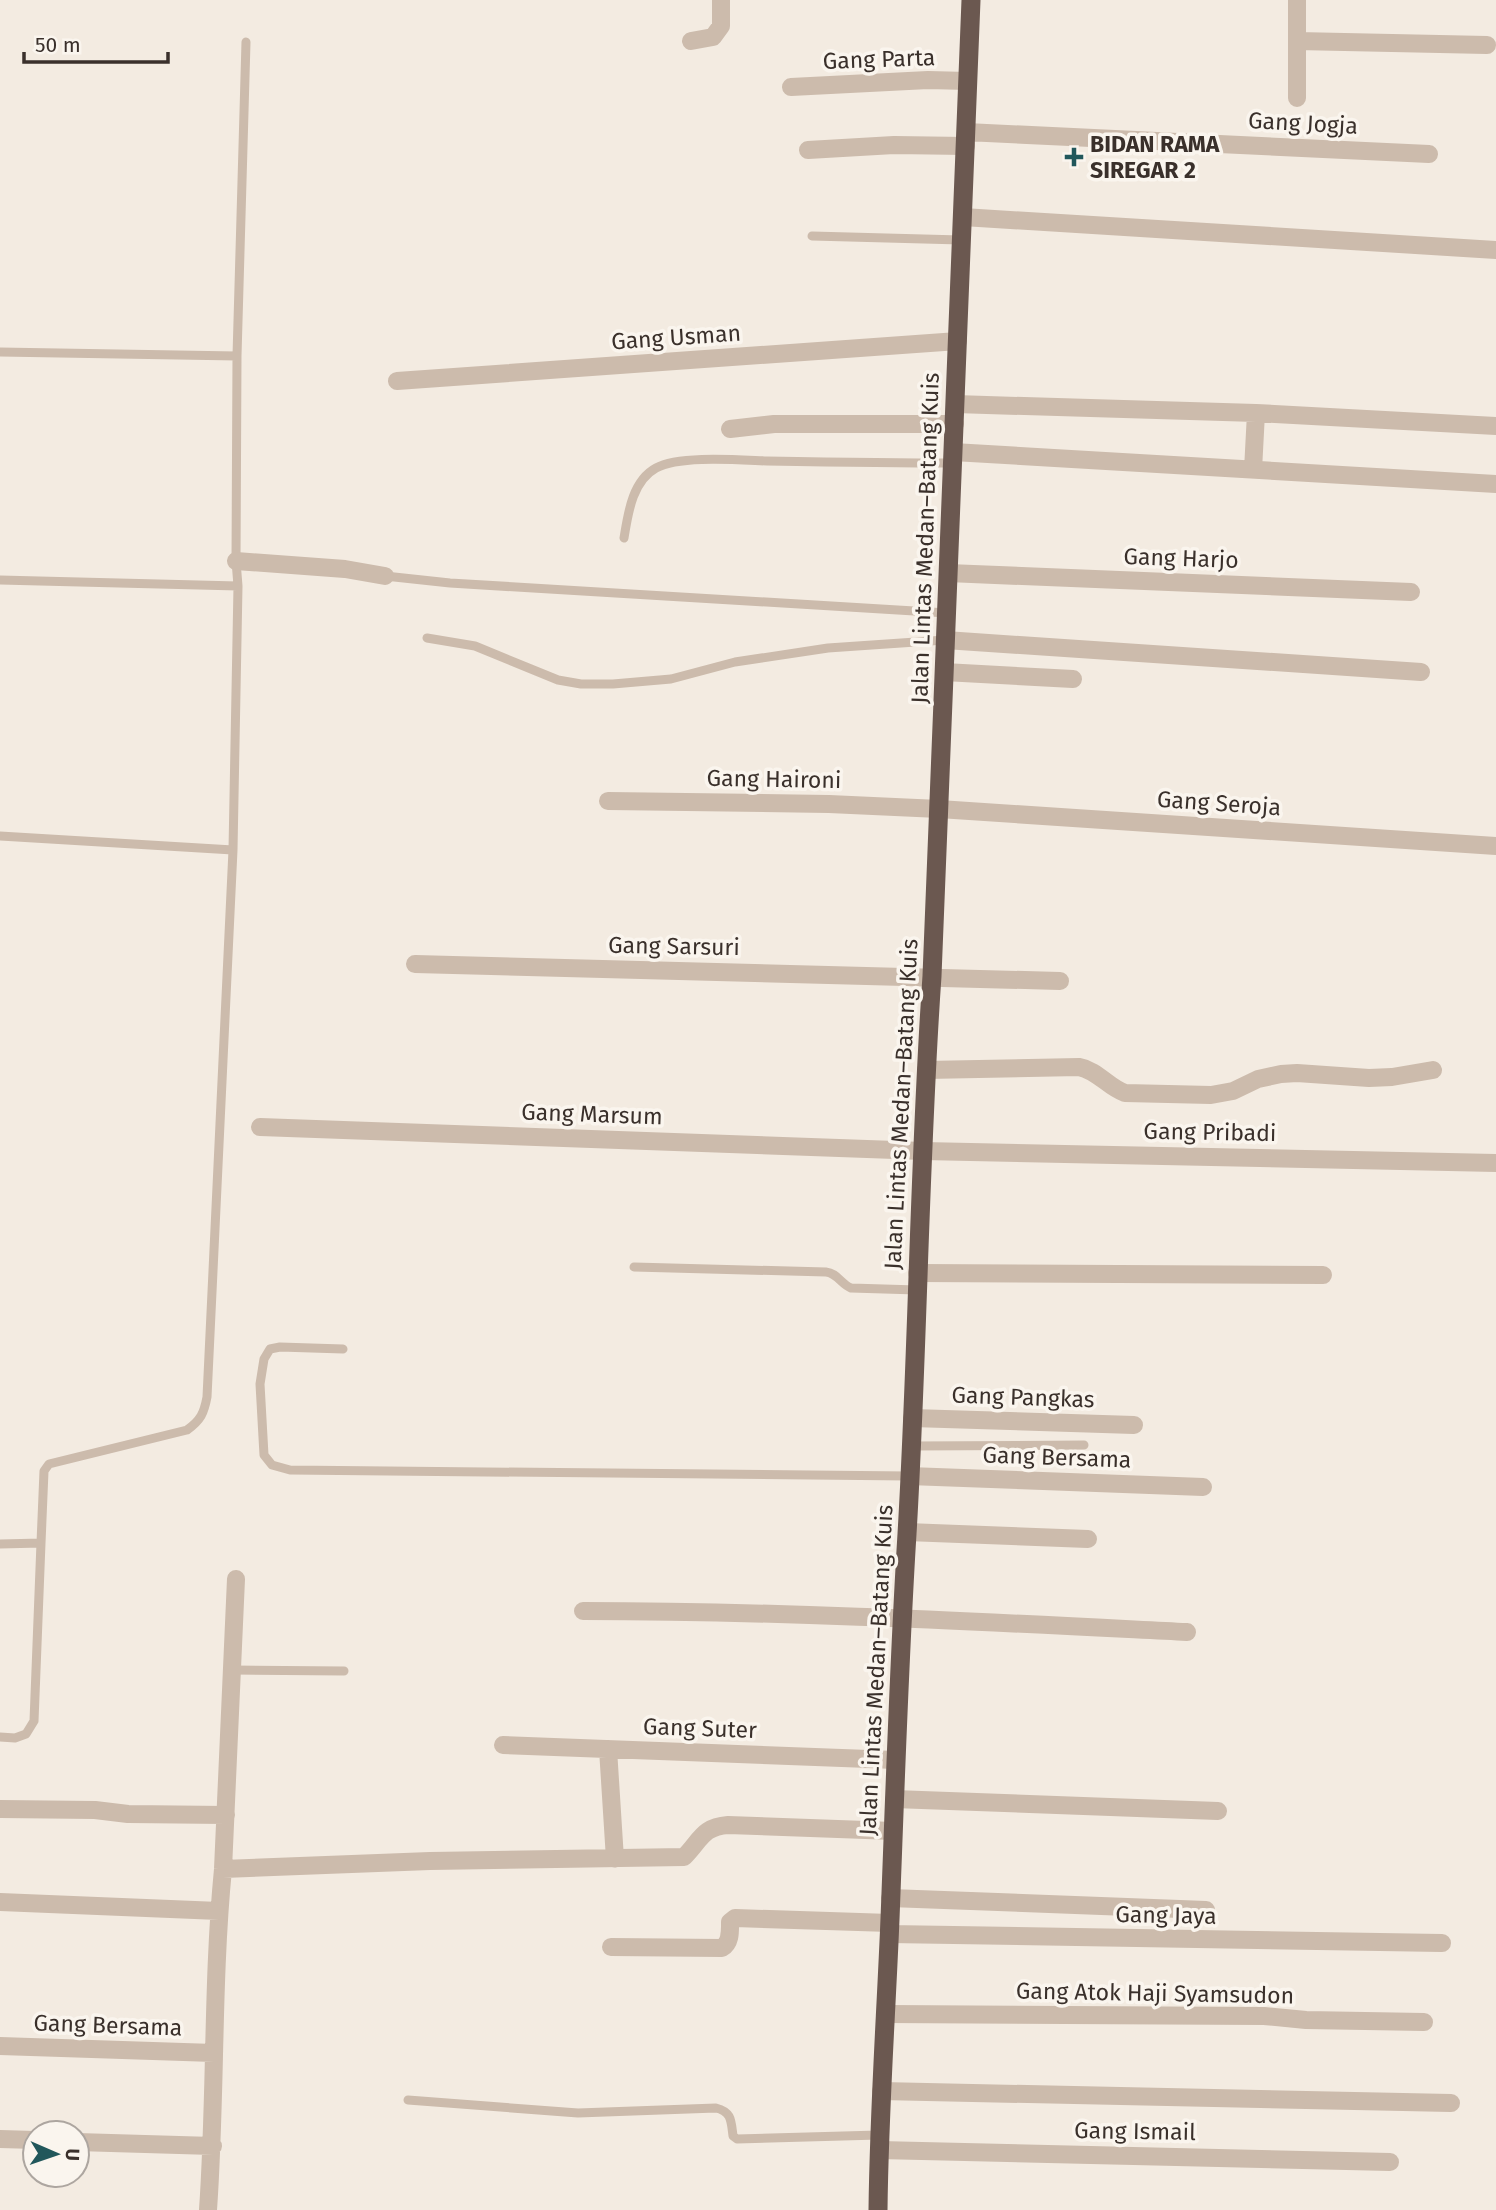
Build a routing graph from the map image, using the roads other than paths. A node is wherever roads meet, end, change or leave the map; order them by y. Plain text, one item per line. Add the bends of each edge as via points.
1 (721, 0) edge
2 (971, 0) edge
3 (1297, 0) edge
4 (691, 41) dead end
5 (1297, 41) junction
6 (246, 42) dead end
7 (1487, 45) dead end
8 (968, 81) junction
9 (791, 87) dead end
10 (1297, 98) dead end
11 (966, 139) junction
12 (808, 150) dead end
13 (1429, 154) dead end
14 (963, 217) junction
15 (812, 236) dead end
16 (961, 240) junction
17 (1496, 250) edge
18 (958, 341) junction
19 (0, 352) edge
20 (237, 356) junction
21 (397, 381) dead end
22 (1256, 413) junction
23 (955, 414) junction
24 (1496, 426) edge
25 (730, 429) dead end
26 (953, 458) junction
27 (1253, 470) junction
28 (1496, 484) edge
29 (624, 538) dead end
30 (236, 561) junction
31 (948, 573) junction
32 (385, 576) joint
33 (0, 580) edge
34 (238, 586) junction
35 (1411, 592) dead end
36 (947, 612) junction
37 (427, 638) dead end
38 (946, 640) junction
39 (944, 672) junction
40 (1421, 673) dead end
41 (1073, 679) dead end
42 (608, 801) dead end
43 (939, 810) junction
44 (0, 836) edge
45 (1496, 846) edge
46 (233, 850) junction
47 (415, 964) dead end
48 (932, 976) junction
49 (1060, 981) dead end
50 (926, 1070) junction
51 (1433, 1070) dead end
52 (260, 1127) dead end
53 (923, 1151) junction
54 (1496, 1163) edge
55 (635, 1267) dead end
56 (1323, 1275) dead end
57 (917, 1282) junction
58 (342, 1349) dead end
59 (912, 1418) junction
60 (1134, 1425) dead end
61 (1084, 1445) dead end
62 (910, 1447) junction
63 (909, 1476) junction
64 (1203, 1487) dead end
65 (907, 1532) junction
66 (1087, 1538) dead end
67 (0, 1544) edge
68 (41, 1544) junction
69 (236, 1579) dead end
70 (583, 1611) dead end
71 (901, 1618) junction
72 (1186, 1632) dead end
73 (233, 1671) junction
74 (344, 1671) dead end
75 (0, 1737) edge
76 (503, 1745) dead end
77 (608, 1749) junction
78 (895, 1760) junction
79 (894, 1798) junction
80 (0, 1809) edge
81 (1218, 1811) dead end
82 (226, 1815) junction
83 (893, 1831) junction
84 (615, 1859) junction
85 (223, 1869) junction
86 (890, 1898) junction
87 (0, 1902) edge
88 (1206, 1910) dead end
89 (219, 1911) junction
90 (889, 1928) junction
91 (1442, 1943) dead end
92 (611, 1947) dead end
93 (886, 2014) junction
94 (1424, 2022) dead end
95 (0, 2046) edge
96 (214, 2053) junction
97 (881, 2091) junction
98 (408, 2100) dead end
99 (1451, 2103) dead end
100 (0, 2139) edge
101 (21, 2140) edge
102 (91, 2142) edge
103 (879, 2143) junction
104 (213, 2146) junction
105 (1390, 2162) dead end
106 (208, 2210) edge
107 (878, 2210) edge

1 - 4 street via 721,26 713,37
2 - 8 highway, Jalan Lintas Medan–Batang Kuis
3 - 5 street
5 - 7 street
5 - 10 street
6 - 20 lane
8 - 9 street, Gang Parta
8 - 11 highway, Jalan Lintas Medan–Batang Kuis
11 - 12 street, Gang Jogja
11 - 13 street, Gang Jogja
11 - 14 highway, Jalan Lintas Medan–Batang Kuis
14 - 16 highway, Jalan Lintas Medan–Batang Kuis
14 - 17 street
15 - 16 lane
16 - 18 highway, Jalan Lintas Medan–Batang Kuis
18 - 21 street, Gang Usman
18 - 23 highway, Jalan Lintas Medan–Batang Kuis
19 - 20 lane
20 - 30 lane
22 - 23 street
22 - 24 street
22 - 27 street
23 - 25 street
23 - 26 highway, Jalan Lintas Medan–Batang Kuis
26 - 27 street
26 - 29 lane via 676,462 655,468 642,482 630,502
26 - 31 highway, Jalan Lintas Medan–Batang Kuis
27 - 28 street
30 - 32 street
30 - 34 lane
31 - 35 street, Gang Harjo
31 - 36 highway, Jalan Lintas Medan–Batang Kuis
32 - 36 lane
33 - 34 lane
34 - 46 lane
36 - 38 highway, Jalan Lintas Medan–Batang Kuis
37 - 38 lane via 475,646 558,680 580,684 671,679 735,662 828,648
38 - 39 highway, Jalan Lintas Medan–Batang Kuis
38 - 40 street
39 - 41 street
39 - 43 highway, Jalan Lintas Medan–Batang Kuis
42 - 43 street, Gang Haironi
43 - 45 street, Gang Seroja
43 - 48 highway, Jalan Lintas Medan–Batang Kuis
44 - 46 lane
46 - 68 lane via 204,1413 187,1430 49,1464 44,1471
47 - 48 street, Gang Sarsuri
48 - 49 street, Gang Sarsuri
48 - 50 highway, Jalan Lintas Medan–Batang Kuis
50 - 51 street via 1079,1067 1125,1093 1211,1095 1281,1074 1370,1078
50 - 53 highway, Jalan Lintas Medan–Batang Kuis
52 - 53 street, Gang Marsum
53 - 54 street, Gang Pribadi
53 - 57 highway, Jalan Lintas Medan–Batang Kuis
55 - 57 lane via 831,1272 851,1288
56 - 57 street
57 - 59 highway, Jalan Lintas Medan–Batang Kuis
58 - 63 lane via 270,1349 260,1384 264,1455 272,1465 290,1471
59 - 60 street, Gang Pangkas
59 - 62 highway, Jalan Lintas Medan–Batang Kuis
61 - 62 lane
62 - 63 highway, Jalan Lintas Medan–Batang Kuis
63 - 64 street, Gang Bersama
63 - 65 highway, Jalan Lintas Medan–Batang Kuis
65 - 66 street
65 - 71 highway, Jalan Lintas Medan–Batang Kuis
67 - 68 lane
68 - 75 lane via 33,1726 21,1737
69 - 73 street
70 - 71 street
71 - 72 street
71 - 78 highway, Jalan Lintas Medan–Batang Kuis
73 - 74 lane
73 - 82 street
76 - 77 street, Gang Suter
77 - 78 street, Gang Suter
77 - 84 street
78 - 79 highway, Jalan Lintas Medan–Batang Kuis
79 - 81 street
79 - 83 highway, Jalan Lintas Medan–Batang Kuis
80 - 82 street
82 - 85 street
83 - 84 street via 716,1826 700,1836 684,1857
83 - 86 highway, Jalan Lintas Medan–Batang Kuis
84 - 85 street
85 - 89 street
86 - 88 street
86 - 90 highway, Jalan Lintas Medan–Batang Kuis
87 - 89 street
89 - 96 street
90 - 91 street, Gang Jaya
90 - 92 street, Gang Jaya via 735,1918 722,1948
90 - 93 highway, Jalan Lintas Medan–Batang Kuis
93 - 94 street, Gang Atok Haji Syamsudon via 1264,2016
93 - 97 highway, Jalan Lintas Medan–Batang Kuis
95 - 96 street, Gang Bersama
96 - 104 street
97 - 99 street
97 - 103 highway, Jalan Lintas Medan–Batang Kuis
98 - 103 lane via 578,2113 716,2108 728,2112 733,2136 740,2139
100 - 101 street
102 - 104 street
103 - 105 street, Gang Ismail
103 - 107 highway, Jalan Lintas Medan–Batang Kuis
104 - 106 street

